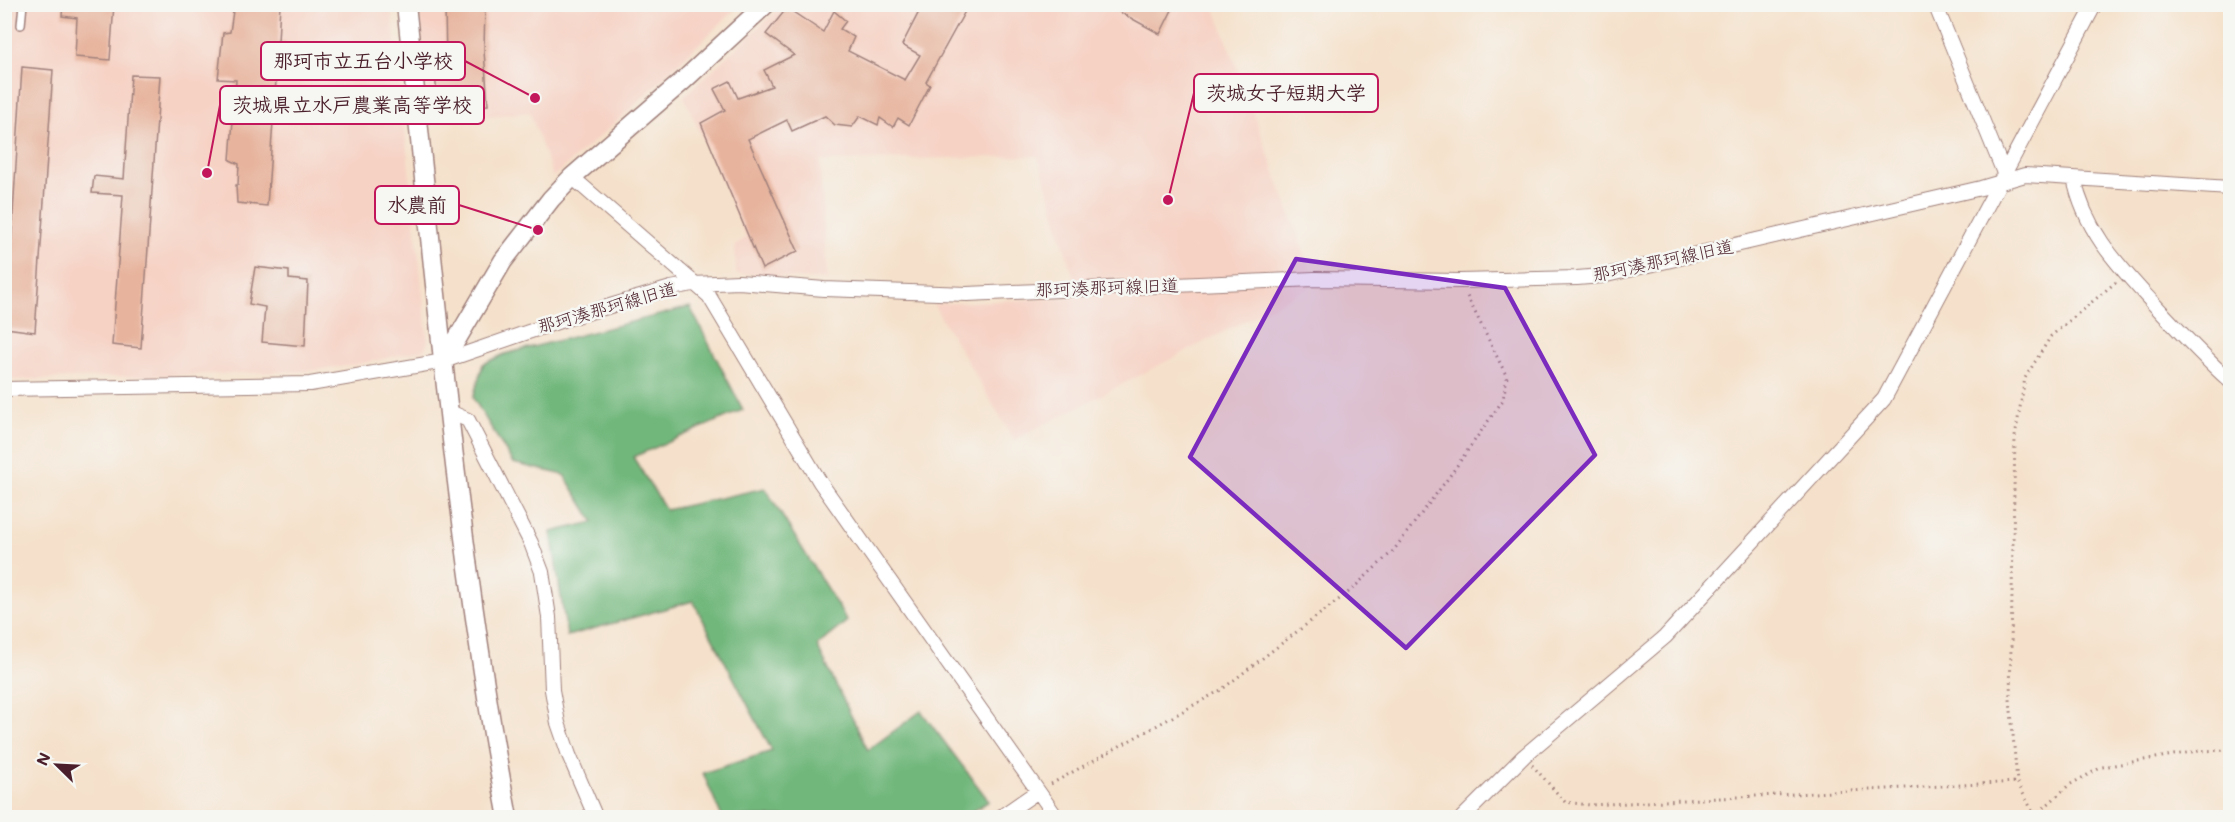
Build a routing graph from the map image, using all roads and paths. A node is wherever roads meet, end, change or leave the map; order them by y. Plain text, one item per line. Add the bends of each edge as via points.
1 (23, 4) edge
2 (406, 4) edge
3 (766, 4) edge
4 (1935, 4) edge
5 (2095, 4) edge
6 (21, 25) dead end
7 (572, 177) junction
8 (2001, 178) junction
9 (2074, 178) junction
10 (2230, 188) edge
11 (2125, 274) junction
12 (1460, 281) junction
13 (693, 284) junction
14 (444, 361) junction
15 (2230, 381) edge
16 (4, 389) edge
17 (450, 412) junction
18 (2230, 750) edge
19 (1524, 756) junction
20 (2018, 782) junction
21 (1038, 791) junction
22 (2034, 817) edge
23 (508, 818) edge
24 (596, 818) edge
25 (999, 818) edge
26 (1058, 818) edge
27 (1462, 818) edge

1 - 6 lane
2 - 14 street
3 - 7 street
4 - 8 street
5 - 8 street
7 - 13 street
7 - 14 street via 503,261
8 - 9 street, 那珂湊那珂線旧道
8 - 12 street, 那珂湊那珂線旧道 via 1602,276
8 - 19 street via 1884,399 1665,637
9 - 10 street, 那珂湊那珂線旧道
9 - 11 street via 2083,211 2095,234
11 - 15 street
11 - 20 path via 2051,336 2025,378 2015,437 2010,699
12 - 13 street, 那珂湊那珂線旧道 via 1314,279 967,294 738,282
12 - 21 path via 1507,377 1503,400 1393,551 1350,591 1221,690
13 - 14 street, 那珂湊那珂線旧道 via 566,319
13 - 21 street via 709,296 820,482
14 - 16 street, 那珂湊那珂線旧道 via 310,384
14 - 17 street
17 - 23 street via 483,680
17 - 24 street via 472,426 542,572 558,723
18 - 22 path via 2198,751 2102,767 2069,785
19 - 20 path via 1565,802 1590,805
19 - 27 street
20 - 22 path
21 - 25 street
21 - 26 street

